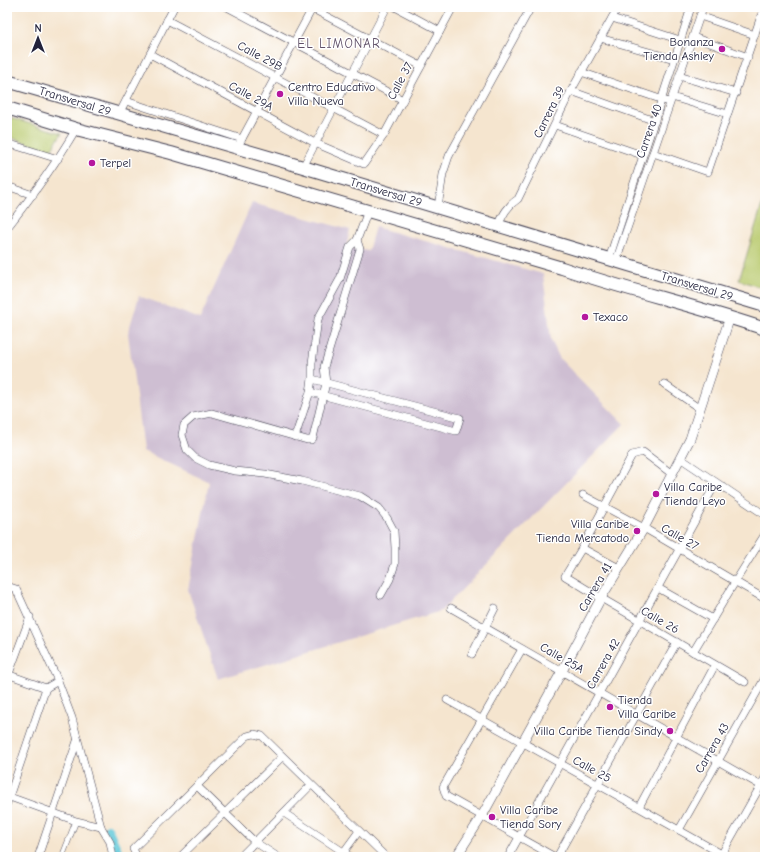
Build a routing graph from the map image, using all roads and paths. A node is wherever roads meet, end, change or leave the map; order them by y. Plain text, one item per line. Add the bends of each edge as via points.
1 (174, 7) edge
2 (228, 7) edge
3 (311, 7) edge
4 (387, 7) edge
5 (395, 7) edge
6 (453, 7) edge
7 (531, 7) edge
8 (618, 7) edge
9 (691, 7) edge
10 (703, 7) edge
11 (764, 7) edge
12 (700, 16) junction
13 (612, 18) junction
14 (167, 20) junction
15 (440, 31) junction
16 (755, 34) junction
17 (693, 37) junction
18 (600, 38) junction
19 (370, 39) junction
20 (680, 40) junction
21 (294, 42) junction
22 (150, 54) junction
23 (748, 57) junction
24 (674, 59) junction
25 (421, 66) junction
26 (581, 72) junction
27 (352, 73) junction
28 (679, 76) junction
29 (275, 77) junction
30 (7, 81) edge
31 (571, 91) junction
32 (736, 92) junction
33 (403, 100) junction
34 (662, 100) junction
35 (671, 100) junction
36 (126, 101) junction
37 (7, 108) edge
38 (334, 108) junction
39 (256, 111) junction
40 (119, 114) junction
41 (728, 114) junction
42 (655, 121) junction
43 (555, 125) junction
44 (76, 129) junction
45 (384, 135) junction
46 (7, 143) edge
47 (239, 143) junction
48 (315, 143) junction
49 (653, 153) junction
50 (642, 155) junction
51 (58, 159) junction
52 (364, 164) joint
53 (303, 167) junction
54 (7, 186) edge
55 (33, 195) junction
56 (438, 208) junction
57 (368, 211) junction
58 (498, 226) junction
59 (7, 228) edge
60 (357, 240) junction
61 (612, 260) junction
62 (765, 306) edge
63 (730, 317) junction
64 (765, 329) edge
65 (312, 379) junction
66 (326, 382) junction
67 (664, 384) dead end
68 (310, 392) junction
69 (324, 396) junction
70 (391, 400) junction
71 (700, 408) junction
72 (389, 413) junction
73 (295, 437) junction
74 (680, 458) junction
75 (672, 474) junction
76 (716, 483) junction
77 (583, 495) dead end
78 (604, 506) junction
79 (765, 515) edge
80 (644, 528) junction
81 (765, 534) edge
82 (582, 548) junction
83 (680, 549) junction
84 (619, 568) junction
85 (735, 582) junction
86 (7, 586) edge
87 (658, 588) junction
88 (381, 595) dead end
89 (601, 598) junction
90 (765, 599) edge
91 (452, 608) dead end
92 (495, 608) dead end
93 (30, 617) junction
94 (713, 618) junction
95 (640, 621) junction
96 (485, 627) junction
97 (677, 642) junction
98 (522, 649) junction
99 (693, 652) junction
100 (472, 654) dead end
101 (715, 665) junction
102 (562, 671) junction
103 (7, 676) edge
104 (765, 678) edge
105 (58, 681) junction
106 (745, 682) dead end
107 (46, 688) junction
108 (599, 693) junction
109 (447, 700) dead end
110 (637, 714) junction
111 (482, 719) junction
112 (677, 737) junction
113 (77, 741) junction
114 (523, 742) junction
115 (282, 757) junction
116 (718, 761) junction
117 (560, 763) junction
118 (765, 778) edge
119 (598, 784) junction
120 (311, 785) junction
121 (197, 786) junction
122 (763, 786) edge
123 (8, 799) edge
124 (639, 807) junction
125 (53, 813) junction
126 (225, 813) junction
127 (284, 813) junction
128 (482, 816) junction
129 (76, 821) junction
130 (101, 827) junction
131 (679, 830) junction
132 (359, 831) junction
133 (519, 837) junction
134 (255, 842) junction
135 (342, 855) edge
136 (722, 856) edge
137 (38, 857) edge
138 (62, 857) edge
139 (112, 857) edge
140 (137, 857) edge
141 (180, 857) edge
142 (240, 857) edge
143 (278, 857) edge
144 (351, 857) edge
145 (386, 857) edge
146 (456, 857) edge
147 (508, 857) edge
148 (556, 857) edge

1 - 14 street
2 - 21 street
3 - 19 street
3 - 21 street
4 - 19 street
5 - 15 street
6 - 15 street, Calle 37
7 - 56 street via 449,156 443,174
8 - 13 street, Carrera 39
9 - 20 street, Carrera 40
10 - 12 street, Carrera 40
11 - 16 street
12 - 16 street
12 - 17 street, Carrera 40
13 - 18 street, Carrera 39
13 - 20 street
14 - 22 street
14 - 29 street, Calle 29B
15 - 25 street, Calle 37
16 - 23 street
17 - 23 street
17 - 28 street, Carrera 40
18 - 24 street
18 - 26 street, Carrera 39
19 - 25 street
19 - 27 street
20 - 24 street, Carrera 40
21 - 27 street
21 - 29 street
22 - 36 street
22 - 39 street, Calle 29A
23 - 32 street
24 - 34 street, Carrera 40
25 - 33 street, Calle 37
26 - 31 street, Carrera 39
26 - 34 street
27 - 33 street
27 - 38 street
28 - 32 street
28 - 35 street, Carrera 40
29 - 38 street, Calle 29B
29 - 39 street
30 - 40 highway, Transversal 29
31 - 42 street
31 - 43 street, Carrera 39
32 - 41 street
33 - 45 street, Calle 37
34 - 35 street
34 - 42 street, Carrera 40
35 - 41 street
35 - 49 street, Carrera 40
36 - 40 street
36 - 47 street
37 - 44 highway, Transversal 29
38 - 45 street, Calle 29B
38 - 48 street
39 - 47 street
39 - 48 street, Calle 29A
40 - 47 highway, Transversal 29
41 - 49 street via 708,172
42 - 50 street, Carrera 40
43 - 50 street
43 - 58 street, Carrera 39 via 518,198 504,212
44 - 51 street
44 - 57 highway, Transversal 29 via 171,153
45 - 52 street, Calle 37
46 - 51 street
47 - 53 highway, Transversal 29
48 - 52 street, Calle 29A
48 - 53 street
49 - 61 street, Carrera 40
50 - 61 street, Carrera 40
51 - 55 street
53 - 56 highway, Transversal 29
54 - 55 street
55 - 59 street
56 - 58 highway, Transversal 29
57 - 60 street
57 - 63 highway, Transversal 29
58 - 61 highway, Transversal 29
60 - 65 street via 350,247 340,279 318,319
60 - 66 street via 360,249 324,367
61 - 62 highway, Transversal 29
63 - 64 highway, Transversal 29
63 - 71 street, Carrera 41
65 - 66 street
65 - 68 street
66 - 69 street
66 - 70 street
67 - 71 street
68 - 69 street
68 - 73 street
69 - 72 street
69 - 73 street via 313,438 307,440
70 - 72 street
70 - 72 street via 460,418 456,431
71 - 74 street, Carrera 41 via 690,439
73 - 88 street via 212,413 193,417 184,425 182,435 187,450 195,458 209,465 302,481 360,496 379,508 394,531 395,548 395,564
74 - 75 street, Carrera 41
74 - 76 street
75 - 78 street via 642,452 632,455
75 - 80 street, Carrera 41
76 - 79 street
76 - 83 street, Carrera 42
77 - 78 street, Calle 27
78 - 80 street, Calle 27
78 - 82 street
80 - 83 street, Calle 27
80 - 84 street, Carrera 41
81 - 85 street
82 - 84 street
82 - 89 street, Calle 26 via 565,576
83 - 85 street, Calle 27
83 - 87 street, Carrera 42
84 - 89 street, Carrera 41
85 - 90 street, Calle 27
85 - 94 street
86 - 93 street via 16,589
87 - 94 street
87 - 95 street, Carrera 42
89 - 95 street, Calle 26
89 - 102 street, Carrera 41
91 - 96 street, Calle 25A
92 - 96 street
93 - 103 street
93 - 105 street
94 - 99 street
95 - 97 street, Calle 26
95 - 108 street, Carrera 42
96 - 98 street, Calle 25A
96 - 100 street
97 - 99 street, Calle 26
97 - 110 street
98 - 102 street, Calle 25A
98 - 111 street
99 - 101 street, Calle 26
101 - 106 street, Calle 26
101 - 112 street
102 - 108 street, Calle 25A
102 - 114 street, Carrera 41
103 - 107 street
104 - 116 street, Carrera 43
105 - 107 street
105 - 113 street via 72,718
107 - 123 street
108 - 110 street, Calle 25A
108 - 117 street, Carrera 42
109 - 111 street, Calle 25
110 - 112 street, Calle 25A
110 - 119 street
111 - 114 street, Calle 25
111 - 128 street via 442,787 446,796
112 - 116 street, Calle 25A
112 - 124 street
113 - 125 street
113 - 130 street
114 - 117 street, Calle 25
114 - 128 street, Carrera 41
115 - 120 street
115 - 121 street via 262,736 247,736
115 - 126 street
116 - 122 street, Calle 25A
116 - 131 street, Carrera 43
117 - 119 street, Calle 25
117 - 133 street, Carrera 42
118 - 122 street
119 - 124 street, Calle 25
119 - 148 street
120 - 127 street
120 - 132 street
121 - 126 street
121 - 140 street via 134,849
122 - 136 street
123 - 125 street
124 - 131 street, Calle 25
125 - 129 street
125 - 137 street
126 - 134 street
126 - 141 street
127 - 134 street
127 - 135 street
128 - 133 street
128 - 146 street, Carrera 41
129 - 130 street
129 - 138 street
130 - 139 street via 110,842
131 - 136 street, Calle 25
132 - 135 street
132 - 145 street
133 - 147 street, Carrera 42
133 - 148 street
134 - 142 street
134 - 143 street
135 - 144 street

